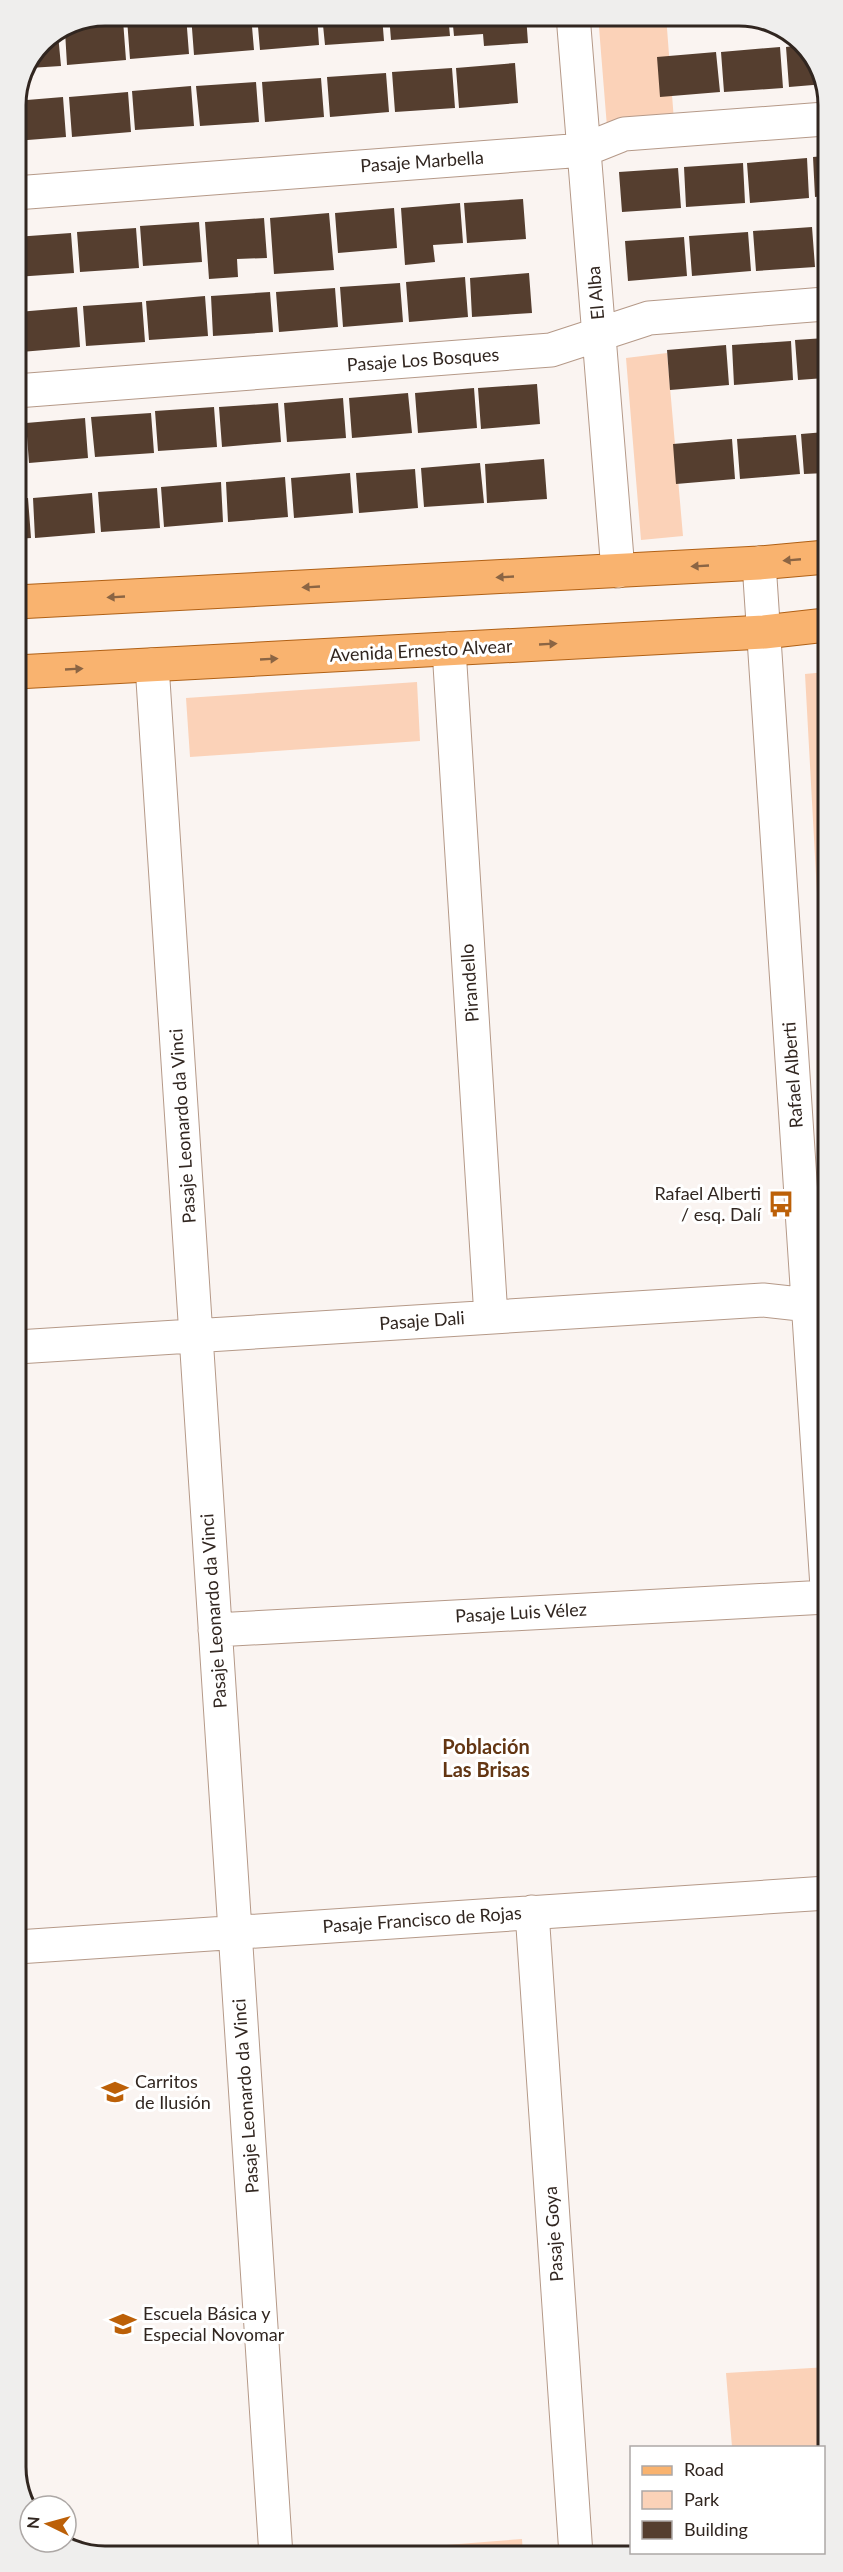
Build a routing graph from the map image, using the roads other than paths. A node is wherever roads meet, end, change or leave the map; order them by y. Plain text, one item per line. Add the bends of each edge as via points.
1 (574, 26) edge
2 (818, 120) edge
3 (584, 150) junction
4 (26, 193) edge
5 (818, 305) edge
6 (600, 335) junction
7 (26, 390) edge
8 (818, 558) edge
9 (759, 563) junction
10 (618, 571) junction
11 (26, 601) edge
12 (818, 626) edge
13 (764, 632) junction
14 (449, 649) junction
15 (152, 665) junction
16 (26, 671) edge
17 (817, 1306) edge
18 (491, 1317) junction
19 (818, 1334) edge
20 (196, 1335) junction
21 (26, 1346) edge
22 (818, 1597) edge
23 (215, 1630) junction
24 (818, 1894) edge
25 (532, 1912) junction
26 (235, 1933) junction
27 (26, 1946) edge
28 (275, 2546) edge
29 (575, 2546) edge

1 - 3 street, El Alba
2 - 3 street, Pasaje Marbella via 624,134
3 - 4 street, Pasaje Marbella
3 - 6 street, El Alba
5 - 6 street, Pasaje Los Bosques via 649,318
6 - 7 street, Pasaje Los Bosques via 551,350
6 - 10 street, El Alba
8 -> 9 main road
9 -> 10 main road
9 - 13 street, Rafael Alberti
10 -> 11 main road
12 - 13 main road, Avenida Ernesto Alvear
14 -> 13 main road, Avenida Ernesto Alvear
13 - 17 street, Rafael Alberti
15 -> 14 main road, Avenida Ernesto Alvear
14 - 18 street, Pirandello
16 -> 15 main road, Avenida Ernesto Alvear
15 - 20 street, Pasaje Leonardo da Vinci
17 - 18 street, Pasaje Dali via 763,1300
17 - 19 street, Rafael Alberti
18 - 20 street, Pasaje Dali
20 - 21 street, Pasaje Dali
20 - 23 street, Pasaje Leonardo da Vinci
22 - 23 street, Pasaje Luis Vélez
23 - 26 street, Pasaje Leonardo da Vinci
24 - 25 street, Pasaje Francisco de Rojas
25 - 26 street, Pasaje Francisco de Rojas
25 - 29 street, Pasaje Goya
26 - 27 street, Pasaje Francisco de Rojas
26 - 28 street, Pasaje Leonardo da Vinci

